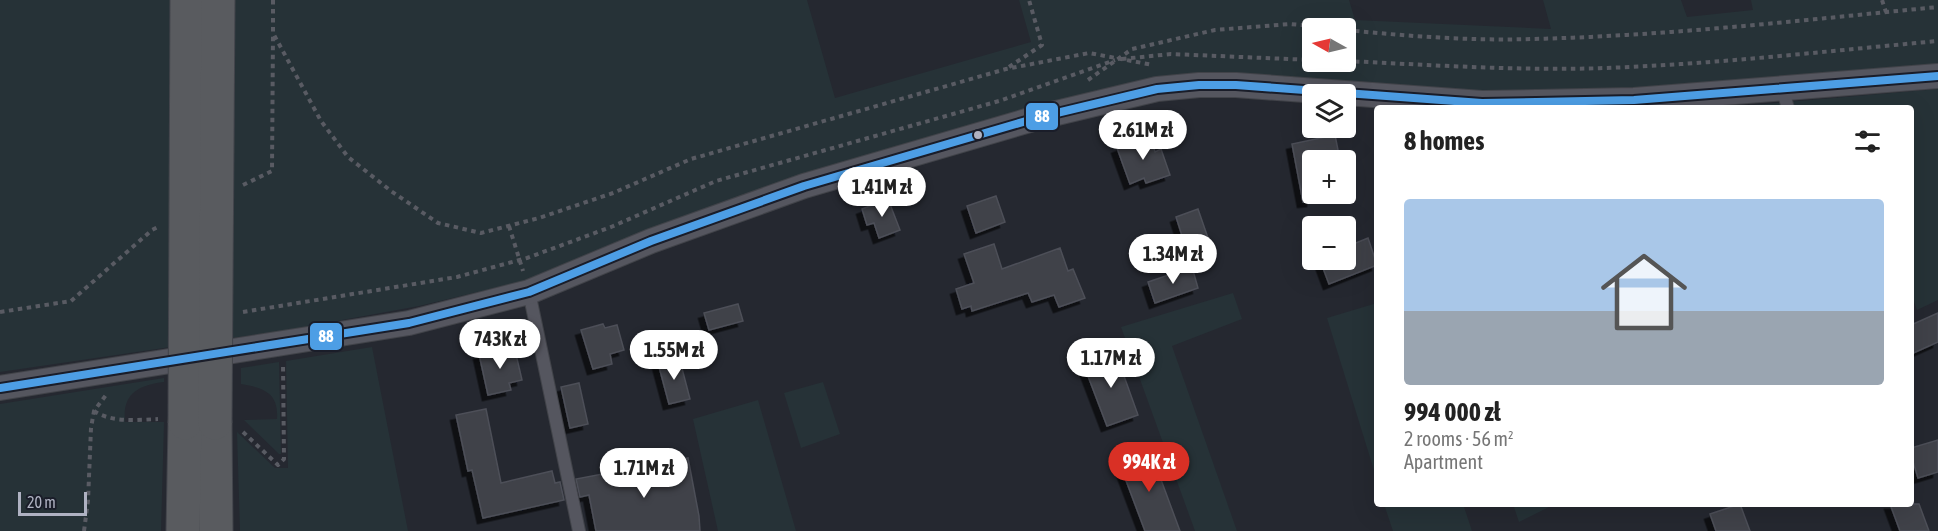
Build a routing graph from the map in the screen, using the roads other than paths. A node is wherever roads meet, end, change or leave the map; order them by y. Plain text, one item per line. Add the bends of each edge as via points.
1 (187, 0) edge
2 (218, 0) edge
3 (1938, 76) edge
4 (1785, 98) edge
5 (528, 292) junction
6 (0, 388) edge
7 (201, 424) junction
8 (183, 531) edge
9 (216, 531) edge
10 (579, 531) edge

1 - 7 highway, bridge
2 - 7 highway, bridge
3 - 4 street
4 - 5 street via 1482,104 1236,85 1157,89 1040,117 804,186 651,241
5 - 6 street via 409,322
5 - 10 lane
7 - 8 highway
7 - 9 highway

